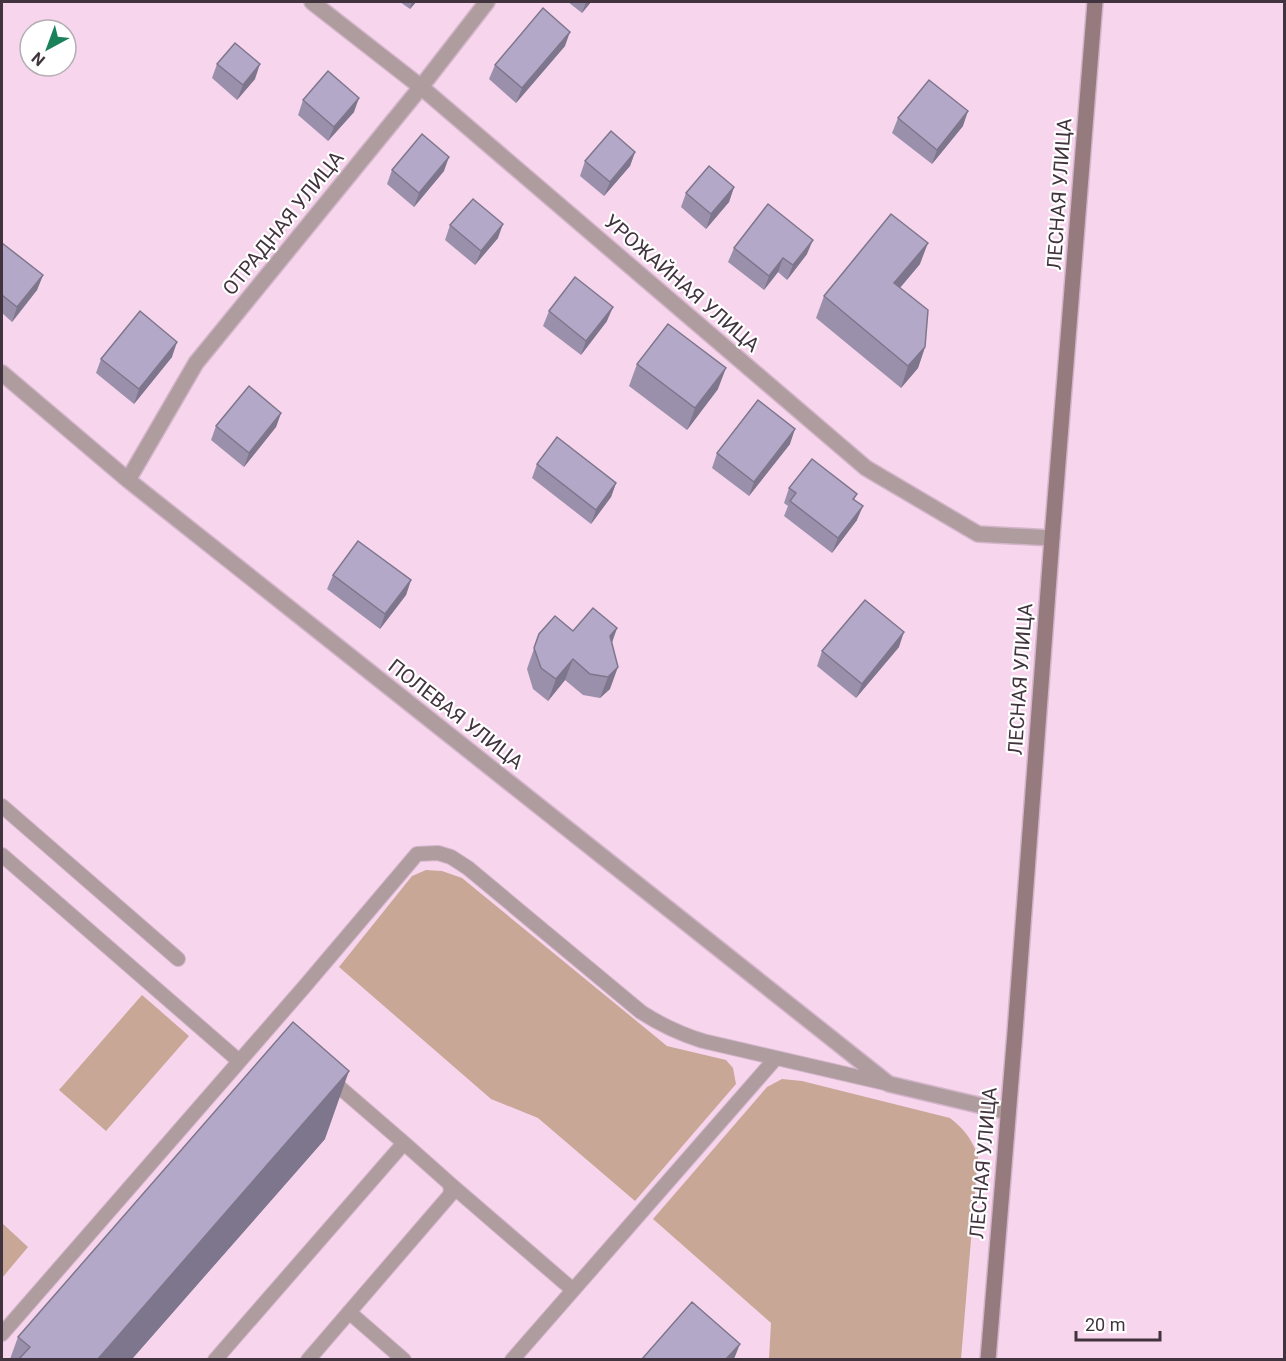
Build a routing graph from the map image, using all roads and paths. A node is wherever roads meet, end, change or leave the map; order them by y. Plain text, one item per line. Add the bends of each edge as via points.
1 (312, 2) edge
2 (487, 2) edge
3 (1095, 2) edge
4 (421, 87) junction
5 (2, 373) edge
6 (128, 480) junction
7 (1052, 538) junction
8 (2, 806) edge
9 (2, 855) edge
10 (178, 959) dead end
11 (776, 1058) junction
12 (239, 1061) junction
13 (323, 1073) edge
14 (889, 1084) junction
15 (1008, 1112) junction
16 (404, 1143) junction
17 (449, 1183) junction
18 (573, 1290) junction
19 (349, 1311) junction
20 (2, 1334) edge
21 (215, 1359) edge
22 (308, 1359) edge
23 (404, 1359) edge
24 (512, 1359) edge
25 (988, 1359) edge

1 - 4 street, УРОЖАЙНАЯ УЛИЦА
2 - 4 street, ОТРАДНАЯ УЛИЦА
3 - 7 main road, ЛЕСНАЯ УЛИЦА
4 - 6 street, ОТРАДНАЯ УЛИЦА via 196,363
4 - 7 street, УРОЖАЙНАЯ УЛИЦА via 866,468 978,534
5 - 6 street, ПОЛЕВАЯ УЛИЦА
6 - 14 street, ПОЛЕВАЯ УЛИЦА
7 - 15 main road, ЛЕСНАЯ УЛИЦА
8 - 10 lane
9 - 12 lane
11 - 12 lane via 703,1041 662,1026 468,868 438,853 417,854 274,1030
11 - 14 lane
11 - 18 lane
12 - 20 lane
13 - 16 lane
14 - 15 street
15 - 25 main road, ЛЕСНАЯ УЛИЦА
16 - 17 lane
16 - 21 lane
17 - 18 lane
17 - 19 lane via 446,1201
18 - 24 lane
19 - 22 lane
19 - 23 lane

